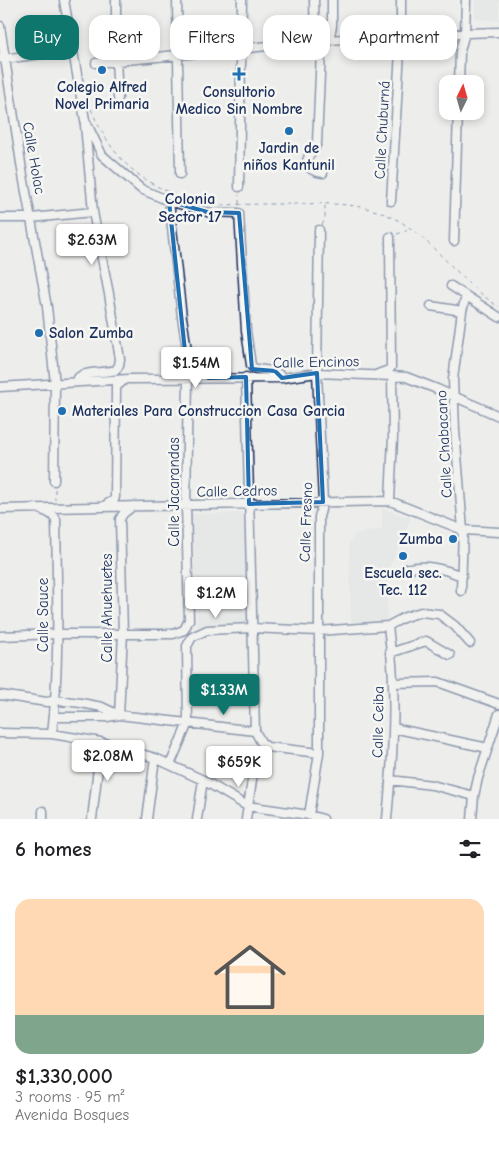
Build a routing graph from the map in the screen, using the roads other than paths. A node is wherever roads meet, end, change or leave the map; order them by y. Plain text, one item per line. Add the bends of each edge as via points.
1 (64, 0) edge
2 (116, 0) edge
3 (177, 0) edge
4 (242, 0) edge
5 (314, 0) edge
6 (332, 0) edge
7 (401, 0) edge
8 (466, 0) edge
9 (66, 15) edge
10 (116, 15) edge
11 (177, 15) edge
12 (242, 15) edge
13 (314, 15) edge
14 (401, 15) edge
15 (0, 26) edge
16 (457, 32) edge
17 (465, 32) junction
18 (499, 32) edge
19 (330, 35) edge
20 (15, 57) edge
21 (2, 58) edge
22 (74, 60) edge
23 (116, 60) joint
24 (177, 60) edge
25 (242, 60) edge
26 (321, 60) edge
27 (400, 60) edge
28 (96, 63) dead end
29 (459, 75) edge
30 (118, 98) dead end
31 (85, 120) junction
32 (458, 120) edge
33 (323, 172) dead end
34 (180, 174) dead end
35 (239, 187) road end
36 (172, 198) junction
37 (392, 201) dead end
38 (93, 212) junction
39 (0, 218) edge
40 (31, 218) junction
41 (319, 230) road end
42 (390, 237) road end
43 (454, 241) dead end
44 (451, 286) dead end
45 (466, 296) junction
46 (431, 306) dead end
47 (462, 311) junction
48 (499, 317) edge
49 (187, 370) junction
50 (317, 373) junction
51 (376, 375) junction
52 (392, 376) junction
53 (246, 377) junction
54 (188, 378) junction
55 (209, 378) junction
56 (282, 378) junction
57 (149, 379) junction
58 (124, 380) junction
59 (78, 382) junction
60 (55, 384) junction
61 (0, 388) edge
62 (454, 396) junction
63 (499, 416) edge
64 (54, 481) road end
65 (390, 501) junction
66 (323, 502) junction
67 (249, 504) junction
68 (186, 505) junction
69 (132, 506) junction
70 (103, 507) junction
71 (35, 508) junction
72 (0, 509) edge
73 (463, 530) junction
74 (499, 532) edge
75 (405, 569) dead end
76 (462, 576) junction
77 (461, 591) dead end
78 (388, 626) junction
79 (252, 628) junction
80 (318, 631) junction
81 (123, 633) junction
82 (57, 634) junction
83 (0, 636) edge
84 (470, 643) dead end
85 (390, 653) junction
86 (450, 655) dead end
87 (393, 683) junction
88 (0, 695) edge
89 (56, 700) junction
90 (499, 704) edge
91 (499, 714) edge
92 (119, 715) junction
93 (54, 717) junction
94 (188, 723) junction
95 (393, 728) junction
96 (255, 731) junction
97 (0, 733) edge
98 (52, 734) junction
99 (101, 742) junction
100 (488, 748) junction
101 (319, 753) junction
102 (155, 758) junction
103 (255, 761) dead end
104 (170, 765) junction
105 (203, 780) junction
106 (390, 780) junction
107 (474, 796) junction
108 (247, 806) junction
109 (309, 815) junction
110 (299, 816) edge
111 (92, 819) edge
112 (147, 819) edge
113 (197, 819) edge
114 (246, 819) edge
115 (322, 819) edge
116 (386, 819) edge
117 (472, 819) edge

1 - 9 street
2 - 10 street
3 - 11 street
4 - 12 street
5 - 13 street
6 - 19 street
7 - 14 street, Calle Chuburná
8 - 17 street
15 - 21 street, Calle Holac
16 - 17 street
17 - 18 street
17 - 29 street
20 - 21 street
21 - 40 street, Calle Holac
22 - 31 street
23 - 28 street
23 - 30 street
24 - 34 street
25 - 35 street
26 - 33 street via 318,136 307,161 312,170
27 - 37 street, Calle Chuburná
31 - 36 street via 102,155 141,189
31 - 38 street
32 - 43 street
36 - 49 street
36 - 56 street via 207,212 239,209 251,365 256,369 275,371
38 - 40 street
38 - 59 street via 120,360 116,370 83,374
39 - 40 street
40 - 60 street, Calle Holac via 47,307
41 - 50 street, Calle Fresno
42 - 51 street via 391,367
44 - 45 street
45 - 47 street, Calle Chabacano
45 - 48 street
46 - 47 street
47 - 62 street, Calle Chabacano
49 - 55 street
49 - 57 street via 181,374
50 - 51 street, Calle Encinos
50 - 56 street, Calle Encinos
50 - 66 street, Calle Fresno
51 - 52 street, Calle Encinos
52 - 62 street, Calle Encinos via 406,377
52 - 65 street
53 - 55 street, Calle Encinos
53 - 56 street, Calle Encinos
53 - 67 street
54 - 55 street, Calle Encinos
54 - 57 street, Calle Encinos
54 - 68 street, Calle Jacarandas
57 - 58 street, Calle Encinos
58 - 59 street, Calle Encinos
58 - 70 street via 116,388 116,497
59 - 60 street, Calle Encinos
60 - 61 street, Calle Encinos
60 - 64 street
62 - 63 street, Calle Encinos
62 - 73 street, Calle Chabacano
65 - 66 street, Calle Cedros
65 - 73 street, Calle Cedros
66 - 67 street, Calle Cedros
66 - 80 street, Calle Fresno via 319,517
67 - 68 street, Calle Cedros
67 - 79 street
68 - 69 street, Calle Cedros
68 - 81 street, Calle Jacarandas via 190,620 184,630 174,634
69 - 70 street, Calle Cedros
69 - 81 street, Calle Ahuehuetes via 120,519
70 - 71 street, Calle Cedros
71 - 72 street, Calle Cedros
71 - 82 street, Calle Sauce via 56,520
73 - 74 street, Calle Cedros
73 - 76 street, Calle Chabacano
75 - 76 street via 422,566
76 - 77 street, Calle Chabacano
78 - 80 street
78 - 84 street via 421,612 439,614
78 - 85 street, Calle Ceiba
79 - 80 street
79 - 94 street via 206,630 192,637 187,646
79 - 96 street
80 - 101 street, Calle Fresno
81 - 82 street, Calle Jacarandas
81 - 92 street, Calle Ahuehuetes
82 - 83 street, Calle Jacarandas
82 - 89 street, Calle Sauce
85 - 86 street via 426,641
85 - 87 street, Calle Ceiba
87 - 90 street via 438,682
87 - 95 street, Calle Ceiba
88 - 89 street via 47,702
89 - 92 street via 102,707
89 - 93 street, Calle Sauce
91 - 100 street
92 - 93 street
92 - 94 street
93 - 98 street, Calle Sauce
94 - 96 street
94 - 104 street
95 - 100 street
95 - 106 street, Calle Ceiba
96 - 101 street via 267,747
97 - 98 street
98 - 99 street
99 - 102 street
99 - 111 street
100 - 107 street
101 - 109 street, Calle Fresno
102 - 104 street
102 - 112 street
103 - 108 street
104 - 105 street
105 - 108 street
105 - 113 street
106 - 107 street via 432,785
106 - 116 street, Calle Ceiba
107 - 117 street
108 - 110 street
108 - 114 street
109 - 110 street
109 - 115 street

